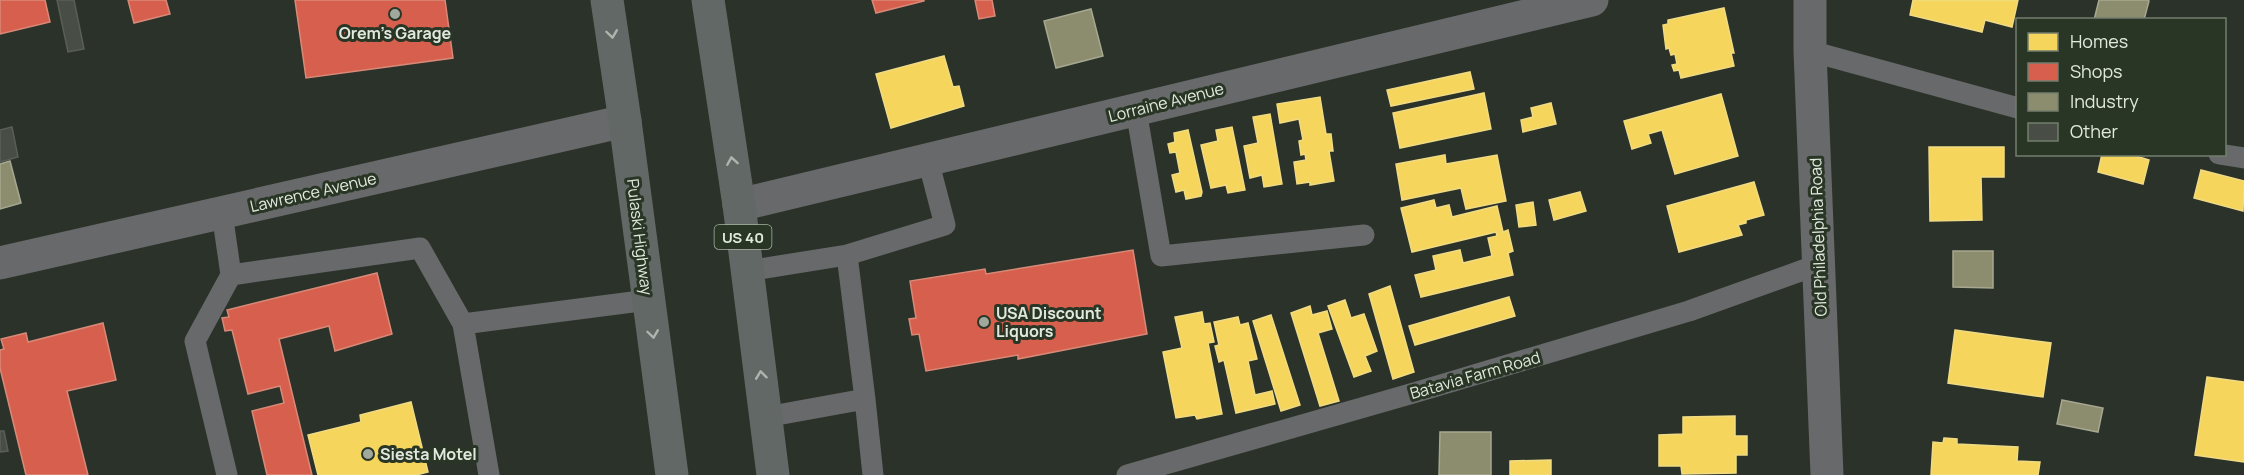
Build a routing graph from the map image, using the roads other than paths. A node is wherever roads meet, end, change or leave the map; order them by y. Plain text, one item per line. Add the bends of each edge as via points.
1 (607, 0) edge
2 (708, 0) edge
3 (1592, 0) edge
4 (1810, 0) edge
5 (1810, 51) junction
6 (2016, 107) edge
7 (1136, 110) junction
8 (626, 121) junction
9 (2226, 155) edge
10 (2244, 158) edge
11 (928, 159) junction
12 (739, 205) junction
13 (222, 213) junction
14 (1364, 235) dead end
15 (847, 255) junction
16 (0, 263) edge
17 (1820, 264) junction
18 (747, 271) junction
19 (231, 275) junction
20 (648, 300) junction
21 (463, 324) junction
22 (865, 399) junction
23 (766, 417) junction
24 (227, 475) edge
25 (489, 475) edge
26 (672, 475) edge
27 (773, 475) edge
28 (873, 475) edge
29 (1127, 475) edge
30 (1827, 475) edge

1 -> 8 highway, Pulaski Highway
12 -> 2 highway, US 40
3 - 7 street, Lorraine Avenue
4 - 5 street, Old Philadelphia Road
5 - 6 lane
5 - 17 street, Old Philadelphia Road
7 - 11 street, Lorraine Avenue
7 - 14 lane via 1161,256
8 - 13 street, Lawrence Avenue
8 - 20 highway, Pulaski Highway
9 - 10 lane
11 - 12 street, Lorraine Avenue
11 - 15 lane via 945,225
12 - 18 highway, US 40
13 - 16 street, Lawrence Avenue
13 - 19 lane
15 - 18 lane
15 - 22 lane
17 - 29 lane, Batavia Farm Road via 1689,311
17 - 30 street, Old Philadelphia Road
23 -> 18 highway, US 40
19 - 21 lane via 420,248
19 - 24 lane via 195,341
20 - 21 lane
20 -> 26 highway, Pulaski Highway
21 - 25 lane
22 - 23 lane
22 - 28 lane
23 - 27 highway, US 40

